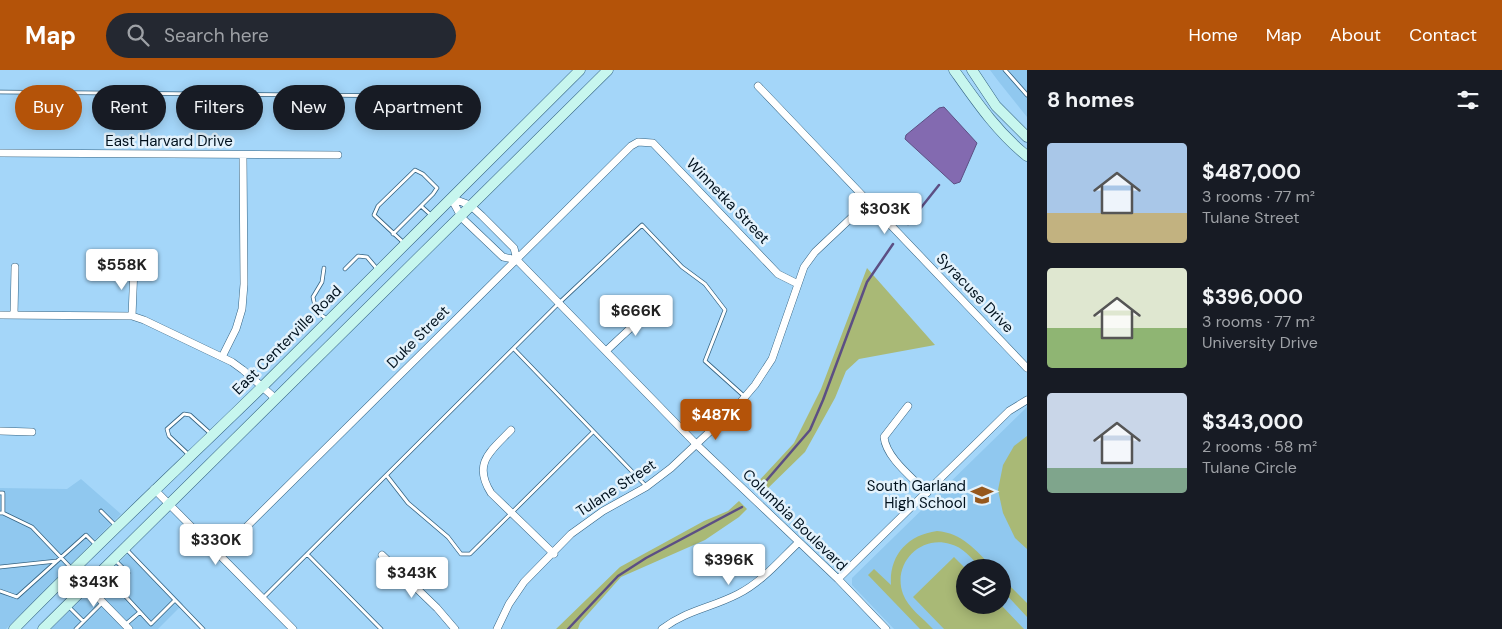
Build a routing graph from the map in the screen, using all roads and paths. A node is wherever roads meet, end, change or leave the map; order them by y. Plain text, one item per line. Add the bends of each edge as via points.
1 (580, 70) edge
2 (608, 70) edge
3 (954, 70) edge
4 (972, 70) edge
5 (1005, 70) edge
6 (758, 86) dead end
7 (0, 92) edge
8 (355, 95) edge
9 (1027, 95) edge
10 (1027, 137) edge
11 (638, 142) joint
12 (0, 153) edge
13 (243, 155) junction
14 (338, 155) dead end
15 (1027, 156) edge
16 (451, 198) junction
17 (868, 202) junction
18 (470, 205) junction
19 (421, 206) junction
20 (459, 215) junction
21 (432, 217) junction
22 (393, 234) junction
23 (405, 244) junction
24 (517, 260) junction
25 (15, 267) dead end
26 (134, 267) dead end
27 (324, 268) dead end
28 (345, 269) dead end
29 (379, 270) junction
30 (798, 284) junction
31 (559, 303) junction
32 (652, 308) dead end
33 (0, 315) edge
34 (14, 315) junction
35 (132, 316) junction
36 (329, 320) junction
37 (514, 350) junction
38 (606, 351) junction
39 (222, 357) junction
40 (1027, 368) edge
41 (262, 387) junction
42 (745, 397) junction
43 (276, 399) junction
44 (1027, 400) edge
45 (908, 406) dead end
46 (512, 430) dead end
47 (0, 431) edge
48 (32, 432) dead end
49 (593, 432) junction
50 (212, 434) junction
51 (696, 445) junction
52 (189, 456) junction
53 (387, 476) junction
54 (646, 487) junction
55 (154, 489) junction
56 (0, 493) edge
57 (927, 493) junction
58 (169, 504) junction
59 (101, 511) dead end
60 (511, 512) junction
61 (2, 513) edge
62 (116, 526) junction
63 (799, 542) junction
64 (97, 545) junction
65 (125, 547) junction
66 (219, 554) junction
67 (307, 554) junction
68 (554, 554) junction
69 (382, 555) dead end
70 (62, 557) junction
71 (114, 558) junction
72 (58, 561) junction
73 (0, 567) edge
74 (69, 572) junction
75 (838, 579) junction
76 (86, 585) junction
77 (0, 591) edge
78 (262, 598) junction
79 (175, 600) junction
80 (103, 602) junction
81 (66, 605) junction
82 (140, 612) junction
83 (84, 621) junction
84 (128, 627) edge
85 (14, 629) edge
86 (43, 629) edge
87 (76, 629) edge
88 (203, 629) edge
89 (292, 629) edge
90 (381, 629) edge
91 (455, 629) edge
92 (497, 629) edge
93 (662, 629) edge
94 (885, 629) edge

1 - 16 main road, East Centerville Road
2 - 18 main road
3 - 15 main road via 1009,142
4 - 10 main road via 996,106
5 - 9 lane
6 - 17 street, Syracuse Drive
7 - 8 lane
11 - 24 street, Duke Street
11 - 30 street, Winnetka Street via 653,143 778,274
12 - 13 street, East Harvard Drive
13 - 14 street, East Harvard Drive
13 - 39 street via 242,309
16 - 18 street, Columbia Boulevard
16 - 20 street, Columbia Boulevard
16 - 21 main road, East Centerville Road
17 - 30 street, Tulane Street via 815,252 804,267
17 - 40 street, Syracuse Drive
18 - 20 main road
18 - 24 street, Columbia Boulevard via 514,248
19 - 21 lane
19 - 22 lane
19 - 22 lane via 437,188 415,170 378,206 374,215
20 - 24 street, Columbia Boulevard via 503,257
20 - 43 main road
21 - 23 main road, East Centerville Road
22 - 23 lane
23 - 29 main road, East Centerville Road
24 - 31 street, Columbia Boulevard
24 - 66 street, Duke Street
25 - 34 street
26 - 35 street
27 - 36 lane via 322,282 313,297 316,310
28 - 29 lane via 358,256 367,257
29 - 36 main road, East Centerville Road
30 - 42 street, Tulane Street via 772,359
31 - 37 lane
31 - 38 street, Columbia Boulevard
31 - 42 lane via 642,225 682,267 705,284 725,310 705,361
32 - 38 street
33 - 34 street
34 - 35 street
35 - 39 street
36 - 41 main road, East Centerville Road
37 - 49 lane
37 - 53 lane
38 - 51 street, Columbia Boulevard
39 - 41 street via 244,370
41 - 43 street
41 - 50 main road, East Centerville Road
42 - 51 street, Tulane Street
43 - 58 main road
44 - 57 street via 1009,411
45 - 57 street via 884,437 885,446
46 - 60 street via 487,455 483,466 484,482
47 - 48 street
49 - 54 lane
49 - 60 lane
50 - 52 main road, East Centerville Road
50 - 52 lane via 190,415 184,414 167,429 169,436
51 - 54 street, Tulane Street
51 - 63 street, Columbia Boulevard
52 - 55 main road, East Centerville Road
53 - 60 lane via 408,503 448,537 461,554 470,554
53 - 67 lane
54 - 68 street, Tulane Street via 586,522
55 - 58 street
55 - 62 main road, East Centerville Road
56 - 61 lane via 3,493
57 - 75 street
58 - 65 main road
58 - 66 street
59 - 62 lane
60 - 68 street
61 - 70 lane via 32,527
62 - 64 main road, East Centerville Road
63 - 75 street, Columbia Boulevard
63 - 93 street via 756,583 738,594 683,615
64 - 70 lane via 86,535
64 - 74 main road, East Centerville Road
65 - 71 main road
65 - 79 lane
66 - 78 street
67 - 78 lane
67 - 90 lane
68 - 92 street, Tulane Street via 524,582 508,604
69 - 91 street
70 - 72 lane
70 - 74 lane
71 - 76 main road
71 - 82 lane via 128,573 115,585
72 - 73 lane
72 - 77 lane via 17,597
74 - 76 street
74 - 85 main road, East Centerville Road
75 - 94 street, Columbia Boulevard
76 - 80 street
76 - 81 main road
78 - 89 street
79 - 82 lane via 151,624
79 - 88 lane
80 - 83 lane
80 - 84 street
81 - 83 lane
81 - 86 main road
82 - 84 lane
83 - 87 lane

